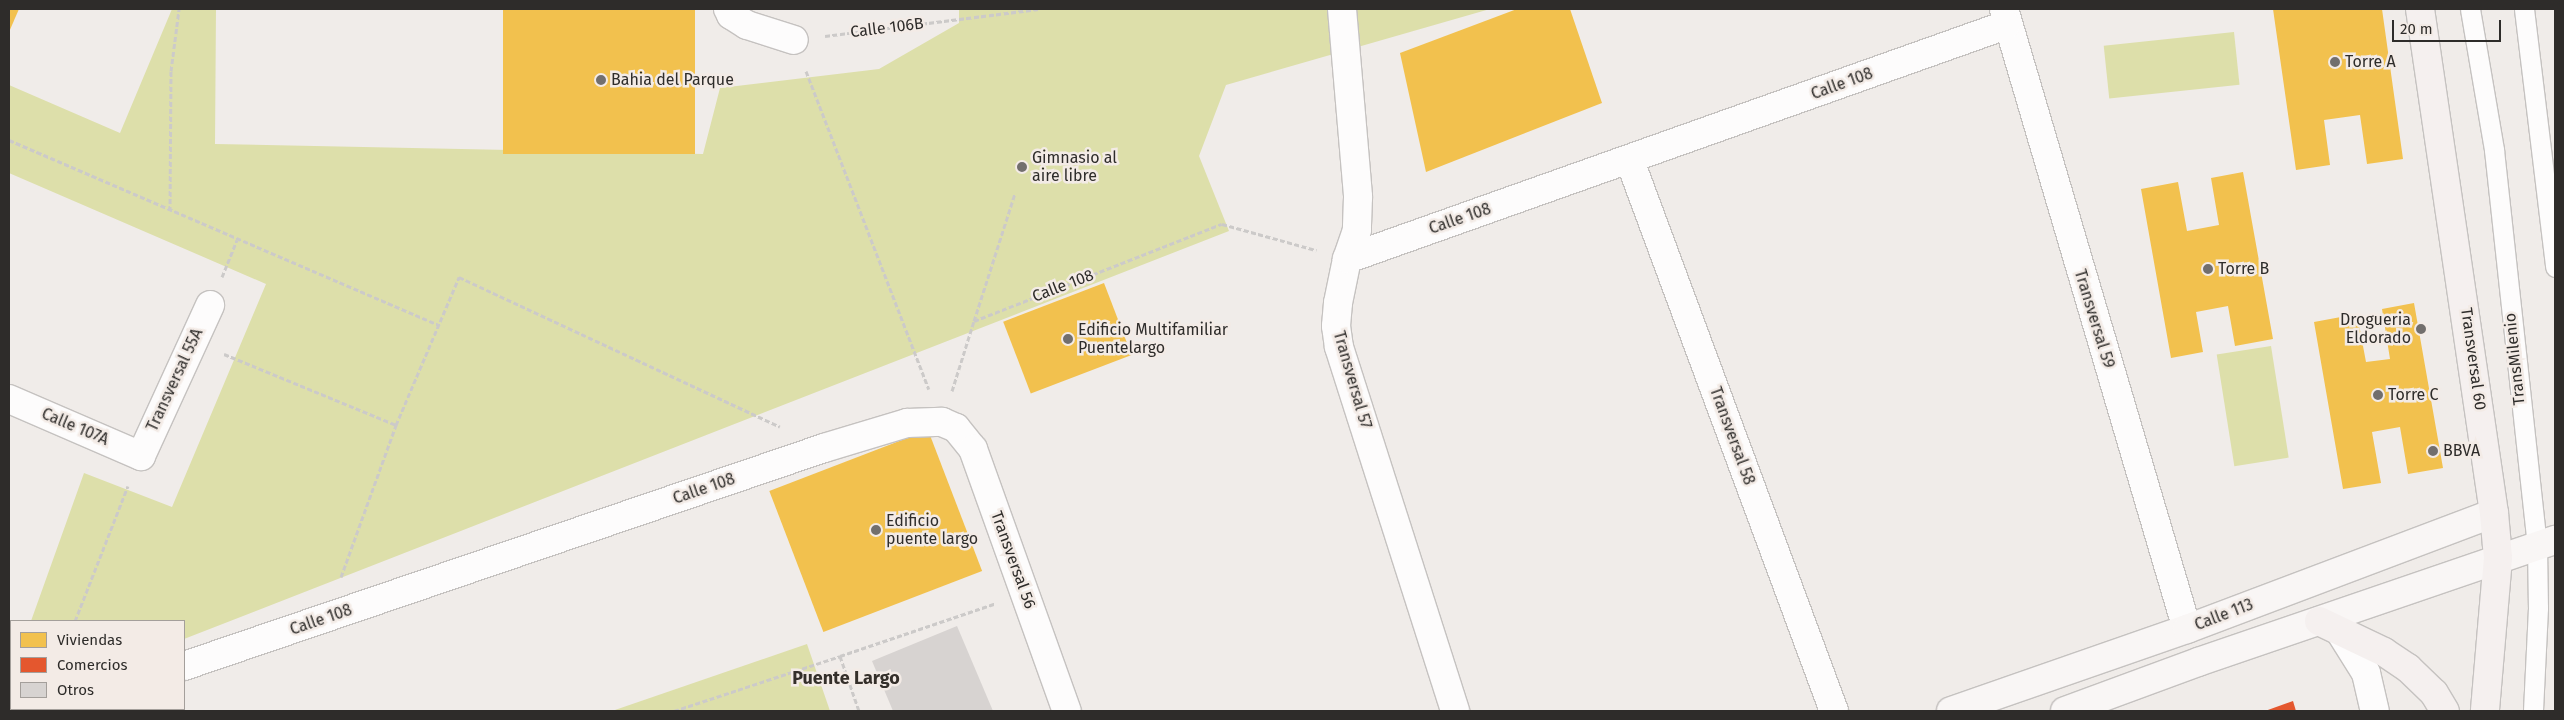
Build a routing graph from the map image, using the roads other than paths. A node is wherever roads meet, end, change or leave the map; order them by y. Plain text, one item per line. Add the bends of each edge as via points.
1 (728, 9) edge
2 (1342, 9) edge
3 (2420, 9) edge
4 (2470, 9) edge
5 (2524, 9) edge
6 (2005, 17) edge
7 (794, 40) road end
8 (1630, 161) junction
9 (1347, 259) junction
10 (2555, 267) edge
11 (210, 305) road end
12 (9, 399) edge
13 (942, 422) joint
14 (141, 456) joint
15 (2494, 512) junction
16 (2546, 543) edge
17 (2498, 558) junction
18 (2329, 626) junction
19 (2187, 629) junction
20 (185, 666) edge
21 (1067, 711) edge
22 (1455, 711) edge
23 (1834, 711) edge
24 (1951, 711) edge
25 (2064, 711) edge
26 (2375, 711) edge
27 (2445, 711) edge
28 (2484, 711) edge
29 (2533, 711) edge

1 - 7 street via 731,15 747,25
2 - 9 street, Transversal 57 via 1358,197 1357,230
3 - 15 main road, Transversal 60
4 - 16 lane, TransMilenio via 2494,150
5 - 10 lane
6 - 8 street, Calle 108
6 - 19 street, Transversal 59
8 - 9 street, Calle 108
8 - 23 street, Transversal 58
9 - 22 street, Transversal 57 via 1338,310 1339,347
11 - 14 street, Transversal 55A
12 - 14 street, Calle 107A
13 - 20 street, Calle 108 via 907,423 824,448
13 - 21 street, Transversal 56 via 956,428 973,449
15 - 17 main road, Transversal 60
15 - 19 street, Calle 113
16 - 17 street
16 - 29 lane, TransMilenio via 2538,608
17 - 18 street
17 - 28 main road, Transversal 60
18 - 25 street
18 - 26 street via 2366,673
18 - 27 main road via 2408,668 2434,693
19 - 24 street, Calle 113

